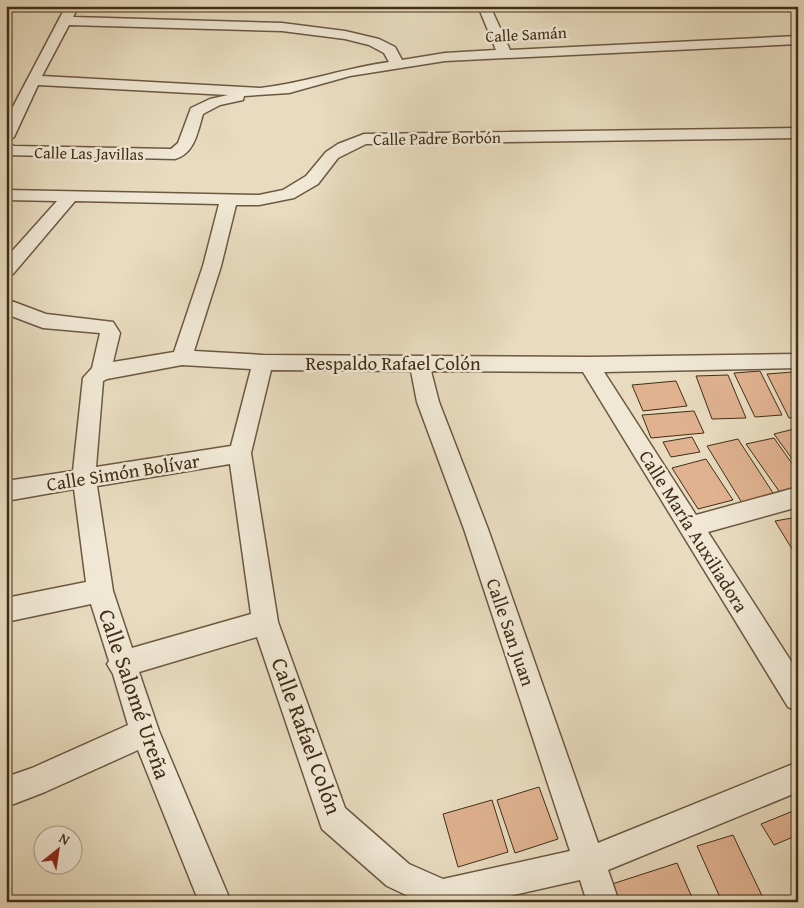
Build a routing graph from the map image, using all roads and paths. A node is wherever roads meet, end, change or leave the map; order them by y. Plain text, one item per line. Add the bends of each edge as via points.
1 (72, 6) edge
2 (484, 6) edge
3 (65, 21) junction
4 (798, 40) edge
5 (504, 52) junction
6 (397, 64) junction
7 (33, 80) junction
8 (260, 92) junction
9 (798, 133) edge
10 (6, 137) edge
11 (6, 147) edge
12 (6, 195) edge
13 (71, 196) junction
14 (228, 200) junction
15 (6, 270) edge
16 (6, 306) edge
17 (182, 358) junction
18 (798, 361) edge
19 (263, 362) junction
20 (419, 362) junction
21 (589, 365) junction
22 (101, 372) junction
23 (240, 453) junction
24 (84, 478) junction
25 (6, 491) edge
26 (798, 497) edge
27 (692, 526) junction
28 (100, 591) junction
29 (6, 610) edge
30 (265, 622) junction
31 (121, 664) junction
32 (798, 697) edge
33 (145, 732) junction
34 (798, 778) edge
35 (6, 792) edge
36 (590, 862) junction
37 (215, 902) edge
38 (603, 902) edge

1 - 3 street, Calle Las Javillas
2 - 5 street
3 - 6 street via 198,19 345,35 374,42 390,50
3 - 7 street, Calle Las Javillas
4 - 5 street, Calle Samán
5 - 6 street, Calle Samán via 445,56
6 - 8 street, Calle Samán via 349,72 289,89
7 - 8 street
7 - 10 street, Calle Las Javillas
8 - 11 street, Calle Las Javillas via 215,102 196,111 185,145 175,154 9,151
9 - 14 street, Calle Padre Borbón via 364,139 332,155 312,180 288,194 258,200
12 - 13 street, Calle Padre Borbón
13 - 14 street, Calle Padre Borbón
13 - 15 street
14 - 17 street via 212,266
16 - 22 street via 43,321 106,327 110,333
17 - 19 street, Respaldo Rafael Colón
17 - 22 street, Respaldo Rafael Colón
18 - 21 street, Respaldo Rafael Colón
19 - 20 street, Respaldo Rafael Colón
19 - 23 street, Calle Rafael Colón
20 - 21 street, Respaldo Rafael Colón
20 - 36 street, Calle San Juan via 428,402 476,529
21 - 27 street, Calle María Auxiliadora
22 - 24 street via 93,378 91,387
23 - 24 street, Calle Simón Bolívar
23 - 30 street, Calle Rafael Colón
24 - 25 street, Calle Simón Bolívar
24 - 28 street, Calle Salomé Ureña
26 - 27 street
27 - 32 street, Calle María Auxiliadora
28 - 29 street
28 - 31 street, Calle Salomé Ureña
30 - 31 street
30 - 36 street, Calle Rafael Colón via 333,818 398,875 442,895
31 - 33 street, Calle Salomé Ureña
33 - 35 street
33 - 37 street, Calle Salomé Ureña
34 - 36 street, Calle Rafael Colón
36 - 38 street, Calle San Juan

